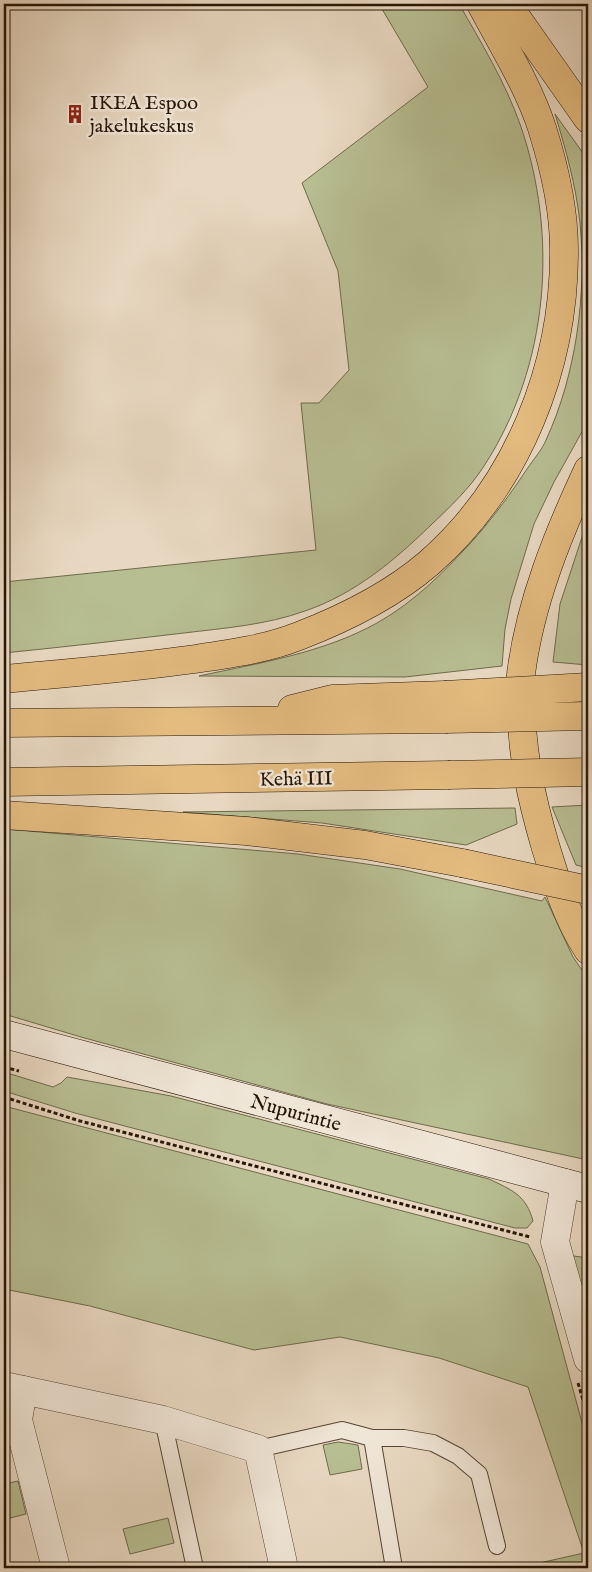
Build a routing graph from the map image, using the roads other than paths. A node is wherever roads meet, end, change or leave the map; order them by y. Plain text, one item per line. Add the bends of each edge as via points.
1 (481, 4) edge
2 (507, 4) edge
3 (588, 119) edge
4 (588, 470) edge
5 (4, 679) edge
6 (588, 686) edge
7 (445, 707) junction
8 (588, 716) edge
9 (4, 723) edge
10 (588, 772) edge
11 (4, 782) edge
12 (4, 815) edge
13 (588, 890) edge
14 (588, 950) edge
15 (4, 1034) edge
16 (576, 1186) edge
17 (588, 1358) edge
18 (14, 1388) edge
19 (163, 1420) junction
20 (372, 1438) junction
21 (258, 1449) junction
22 (497, 1546) dead end
23 (56, 1568) edge
24 (195, 1568) edge
25 (284, 1568) edge
26 (394, 1568) edge

1 - 5 highway via 541,126 553,168 564,247 559,321 548,371 525,433 506,470 458,534 428,564 365,607 297,637 252,650 148,666
2 - 3 highway
4 - 14 highway via 567,514 546,572 520,676 522,746 536,815 558,888
6 - 7 highway, bridge
7 - 8 highway, bridge
7 - 9 highway via 242,721
10 - 11 highway, Kehä III, bridge
12 - 13 highway, bridge via 246,831 365,845
15 - 16 street, Nupurintie
16 - 17 street via 555,1242
18 - 19 street
18 - 23 street via 18,1420
19 - 21 street
19 - 24 lane
20 - 21 lane via 342,1430
20 - 22 lane via 404,1438 432,1443 458,1456 479,1474
20 - 26 lane
21 - 25 street

